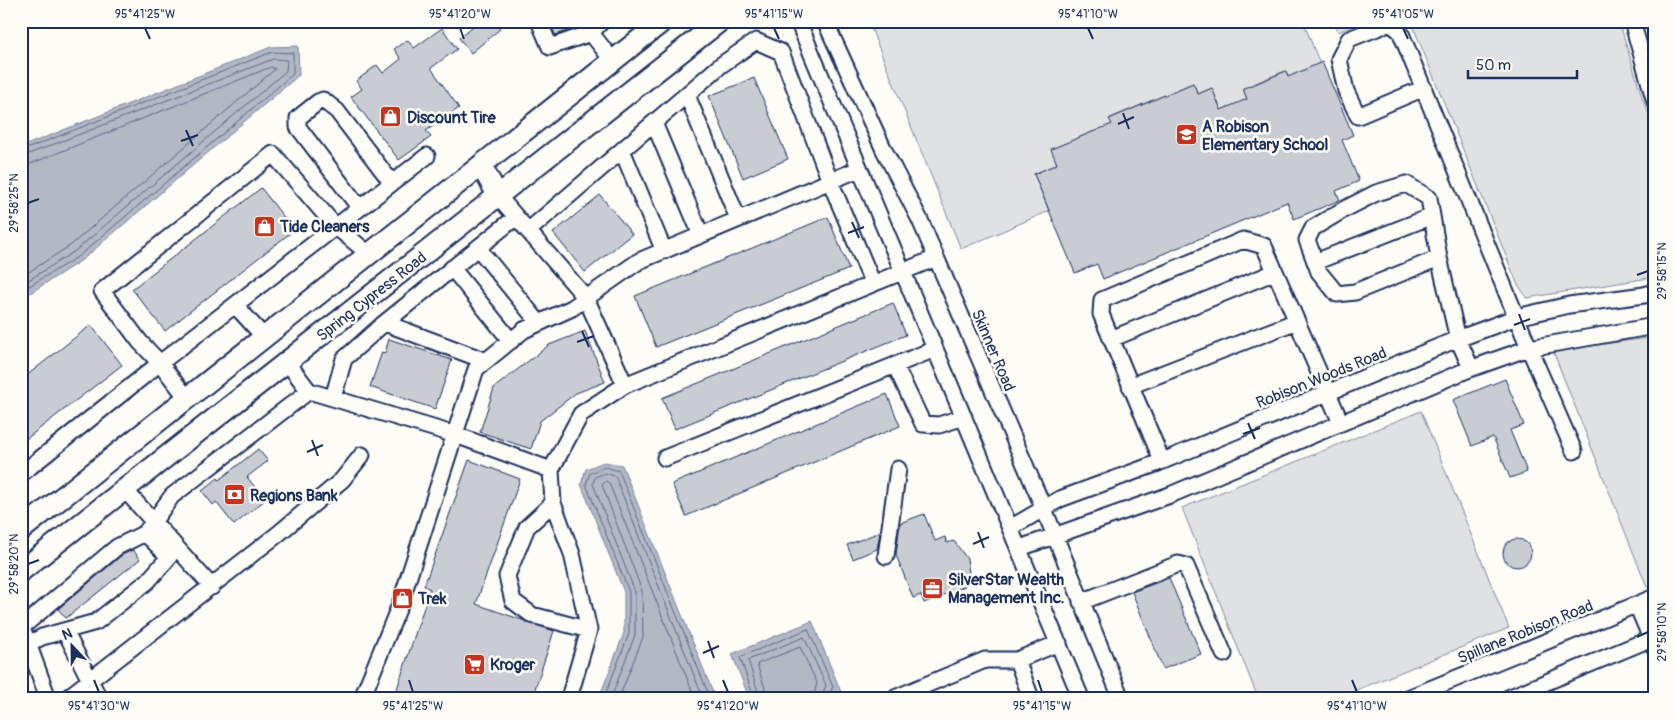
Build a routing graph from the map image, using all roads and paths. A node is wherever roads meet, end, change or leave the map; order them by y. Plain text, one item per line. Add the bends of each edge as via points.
1 (539, 21) edge
2 (602, 21) edge
3 (663, 21) edge
4 (720, 21) edge
5 (798, 21) edge
6 (825, 21) edge
7 (1632, 21) edge
8 (591, 33) junction
9 (613, 61) junction
10 (1424, 88) junction
11 (686, 95) junction
12 (1655, 102) edge
13 (654, 123) junction
14 (622, 150) junction
15 (427, 156) dead end
16 (481, 165) junction
17 (859, 169) junction
18 (830, 181) junction
19 (392, 183) junction
20 (498, 196) junction
21 (359, 207) junction
22 (1432, 216) junction
23 (516, 217) junction
24 (738, 219) junction
25 (335, 226) junction
26 (528, 231) junction
27 (701, 235) junction
28 (478, 248) junction
29 (664, 251) junction
30 (369, 254) junction
31 (936, 258) junction
32 (1439, 258) junction
33 (1315, 262) junction
34 (452, 268) junction
35 (1275, 272) junction
36 (902, 273) junction
37 (874, 284) junction
38 (1655, 292) edge
39 (586, 298) junction
40 (235, 305) junction
41 (1517, 317) junction
42 (1296, 321) junction
43 (384, 323) junction
44 (539, 323) junction
45 (1655, 326) edge
46 (264, 337) junction
47 (1112, 339) junction
48 (1458, 339) junction
49 (511, 341) junction
50 (1529, 348) junction
51 (935, 349) junction
52 (486, 361) junction
53 (286, 362) junction
54 (160, 363) junction
55 (895, 366) junction
56 (1471, 368) junction
57 (625, 385) junction
58 (1130, 386) junction
59 (309, 390) junction
60 (1329, 392) junction
61 (187, 398) junction
62 (332, 398) junction
63 (964, 417) junction
64 (1341, 423) junction
65 (456, 435) junction
66 (1574, 451) dead end
67 (362, 455) dead end
68 (665, 458) dead end
69 (1162, 461) junction
70 (898, 469) dead end
71 (551, 470) junction
72 (21, 474) edge
73 (124, 490) junction
74 (552, 503) junction
75 (1044, 508) junction
76 (148, 527) junction
77 (1012, 527) junction
78 (21, 530) edge
79 (1056, 536) junction
80 (1020, 548) junction
81 (886, 556) dead end
82 (21, 571) edge
83 (212, 586) junction
84 (1655, 598) edge
85 (1081, 602) junction
86 (1637, 605) junction
87 (65, 630) junction
88 (589, 630) junction
89 (24, 632) edge
90 (1654, 641) edge
91 (1059, 643) junction
92 (1224, 654) dead end
93 (1017, 660) junction
94 (90, 680) junction
95 (48, 698) edge
96 (67, 698) edge
97 (98, 698) edge
98 (362, 698) edge
99 (569, 698) edge
100 (895, 698) edge
101 (1031, 698) edge
102 (1081, 698) edge
103 (1121, 698) edge
104 (1408, 698) edge
105 (1508, 698) edge

1 - 8 street via 550,47
2 - 8 street
3 - 9 main road, Spring Cypress Road
4 - 20 main road, Spring Cypress Road
5 - 17 street
6 - 31 street, Skinner Road
7 - 12 street
8 - 9 street
9 - 16 main road, Spring Cypress Road
10 - 10 street via 1400,31 1390,23 1349,39 1339,58 1346,91 1358,116
10 - 41 street
11 - 13 street
11 - 18 street via 756,41 781,52
11 - 24 street
13 - 14 street
13 - 27 street
14 - 26 street
14 - 29 street
15 - 19 street
16 - 20 main road
16 - 30 main road, Spring Cypress Road
17 - 18 street
17 - 36 street
18 - 24 street
18 - 37 street
19 - 21 street
19 - 21 street via 337,111 323,100 318,102 298,118 298,127
20 - 23 street
20 - 53 main road, Spring Cypress Road
21 - 25 street
22 - 32 street
22 - 33 street
22 - 33 street via 1429,198 1406,184 1376,193 1313,228 1307,240
23 - 26 street
23 - 28 street
24 - 27 street
25 - 30 street
25 - 40 street
25 - 54 street via 273,154 102,291
26 - 39 street
27 - 29 street
28 - 34 street
28 - 44 street
29 - 39 street via 640,261
30 - 46 main road, Spring Cypress Road
31 - 36 street
31 - 75 street, Skinner Road
32 - 33 street via 1355,292 1337,294
32 - 48 street
34 - 43 street
34 - 49 street
35 - 42 street
35 - 47 street
35 - 47 street via 1264,246 1243,240 1102,300 1101,314
36 - 37 street
36 - 51 street
37 - 57 street
38 - 41 street, Robison Woods Road via 1569,305
39 - 44 street
39 - 57 street
40 - 46 street
40 - 54 street
41 - 48 street, Robison Woods Road
41 - 50 street
42 - 58 street
42 - 60 street
43 - 52 street
43 - 62 street via 344,359
44 - 49 street
45 - 50 street
46 - 53 main road
46 - 61 main road, Spring Cypress Road
47 - 58 street
48 - 56 street
48 - 60 street, Robison Woods Road
49 - 52 street
50 - 56 street
50 - 66 street
51 - 55 street
51 - 63 street
52 - 65 street via 476,369
53 - 59 street
53 - 73 main road, Spring Cypress Road
54 - 61 street
54 - 72 street
55 - 63 street via 923,424 939,425
55 - 68 street
56 - 64 street
57 - 71 street via 581,414
58 - 69 street
59 - 62 street
59 - 76 street via 172,496
60 - 64 street
60 - 69 street, Robison Woods Road
61 - 78 main road, Spring Cypress Road
62 - 65 street
63 - 77 street
64 - 79 street via 1170,495
65 - 71 street
65 - 98 street via 399,607
67 - 83 street via 342,480
69 - 75 street, Robison Woods Road
70 - 81 street
71 - 74 street
73 - 76 street
73 - 82 main road, Spring Cypress Road
74 - 88 street via 572,554
74 - 88 street via 527,527 507,576 513,601 532,615
75 - 77 street, Robison Woods Road
75 - 79 street, Skinner Road
76 - 83 street
76 - 87 street via 170,557 148,581 96,622
76 - 89 street via 117,547
77 - 80 street
79 - 80 street
79 - 85 street, Skinner Road
80 - 91 street
83 - 94 street
84 - 86 street, Spillane Robison Road
85 - 92 street via 1178,564 1186,566
85 - 103 street, Skinner Road
86 - 90 street
86 - 104 street, Spillane Robison Road
87 - 89 street via 42,637
87 - 94 street
88 - 99 street
89 - 95 street
90 - 105 street
91 - 93 street
91 - 102 street
93 - 100 street via 985,660
93 - 101 street
94 - 96 street
94 - 97 street

